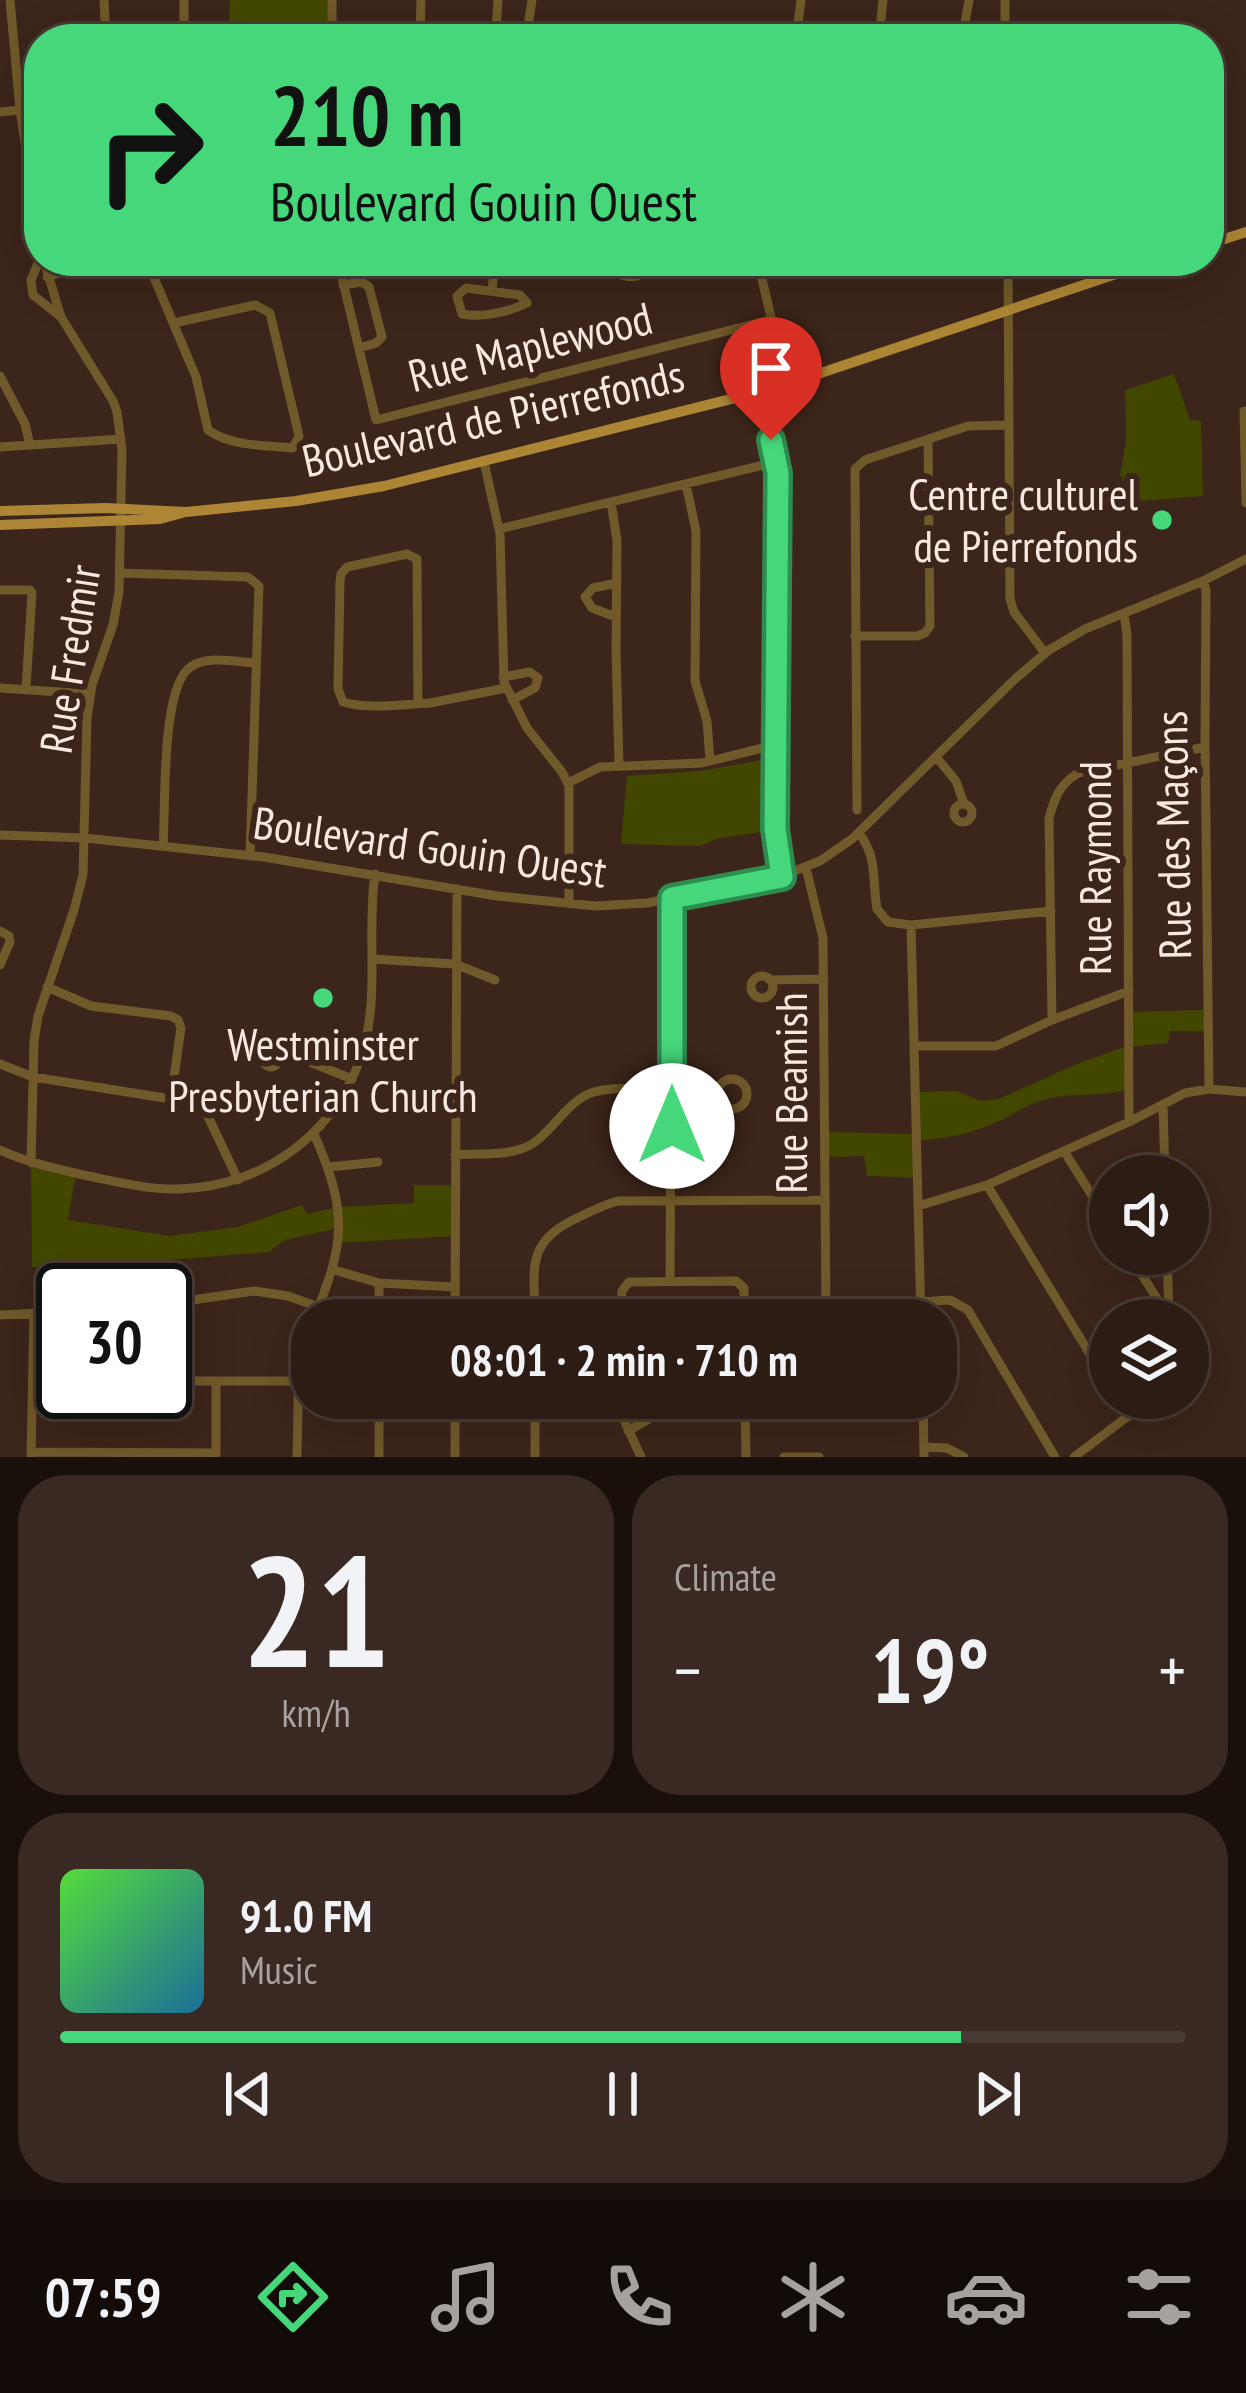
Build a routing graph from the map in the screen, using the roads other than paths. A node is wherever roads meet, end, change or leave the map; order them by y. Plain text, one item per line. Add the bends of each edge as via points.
1 (10, 0) edge
2 (20, 110) junction
3 (0, 112) edge
4 (24, 123) edge
5 (34, 276) edge
6 (154, 276) edge
7 (341, 276) edge
8 (493, 276) edge
9 (761, 276) edge
10 (1008, 276) edge
11 (1110, 276) edge
12 (47, 277) edge
13 (343, 285) junction
14 (492, 290) junction
15 (1009, 310) junction
16 (61, 317) junction
17 (770, 320) junction
18 (174, 323) junction
19 (358, 348) junction
20 (0, 376) edge
21 (787, 385) junction
22 (759, 393) junction
23 (1244, 411) edge
24 (1009, 425) junction
25 (121, 439) junction
26 (928, 439) junction
27 (30, 445) junction
28 (0, 447) edge
29 (484, 462) junction
30 (776, 462) junction
31 (686, 484) junction
32 (611, 502) junction
33 (1246, 503) edge
34 (0, 511) edge
35 (121, 515) junction
36 (0, 525) edge
37 (499, 529) junction
38 (1246, 559) edge
39 (121, 573) junction
40 (1203, 581) junction
41 (617, 583) junction
42 (0, 590) edge
43 (1124, 613) junction
44 (616, 617) junction
45 (855, 636) junction
46 (1045, 653) junction
47 (256, 663) junction
48 (505, 682) junction
49 (0, 688) edge
50 (26, 688) junction
51 (90, 694) junction
52 (512, 700) junction
53 (418, 703) junction
54 (775, 745) junction
55 (1205, 747) junction
56 (937, 758) junction
57 (710, 761) junction
58 (1126, 761) junction
59 (619, 765) junction
60 (568, 783) junction
61 (964, 804) dead end
62 (856, 810) dead end
63 (859, 832) junction
64 (0, 835) edge
65 (85, 838) junction
66 (163, 846) junction
67 (250, 856) junction
68 (806, 868) junction
69 (375, 874) junction
70 (782, 877) junction
71 (457, 889) junction
72 (672, 898) junction
73 (568, 904) junction
74 (1051, 910) junction
75 (911, 925) junction
76 (0, 932) edge
77 (372, 959) junction
78 (454, 964) junction
79 (0, 965) edge
80 (824, 979) junction
81 (495, 980) dead end
82 (770, 980) dead end
83 (47, 987) junction
84 (1129, 991) junction
85 (1052, 1020) junction
86 (914, 1046) junction
87 (281, 1058) dead end
88 (0, 1064) edge
89 (33, 1077) junction
90 (352, 1079) junction
91 (672, 1089) junction
92 (1209, 1089) junction
93 (1246, 1092) edge
94 (717, 1093) dead end
95 (171, 1098) junction
96 (1163, 1105) junction
97 (1129, 1122) junction
98 (314, 1134) junction
99 (0, 1150) edge
100 (1064, 1151) junction
101 (455, 1155) junction
102 (1164, 1155) edge
103 (378, 1162) dead end
104 (31, 1163) junction
105 (328, 1168) junction
106 (238, 1180) junction
107 (987, 1185) junction
108 (1089, 1191) edge
109 (671, 1200) junction
110 (825, 1200) junction
111 (918, 1206) junction
112 (334, 1270) junction
113 (670, 1281) junction
114 (379, 1282) junction
115 (455, 1287) junction
116 (296, 1299) edge
117 (322, 1299) edge
118 (379, 1299) edge
119 (455, 1299) edge
120 (536, 1299) edge
121 (621, 1299) edge
122 (744, 1299) edge
123 (826, 1299) edge
124 (920, 1299) edge
125 (192, 1300) edge
126 (957, 1304) edge
127 (34, 1313) joint
128 (0, 1315) edge
129 (1089, 1353) edge
130 (33, 1381) joint
131 (192, 1381) edge
132 (216, 1381) junction
133 (291, 1381) edge
134 (298, 1419) edge
135 (379, 1419) edge
136 (455, 1419) edge
137 (535, 1419) edge
138 (623, 1419) edge
139 (648, 1419) edge
140 (745, 1419) edge
141 (923, 1419) edge
142 (1123, 1419) edge
143 (628, 1431) junction
144 (924, 1452) edge
145 (32, 1454) edge
146 (140, 1455) edge
147 (216, 1455) edge
148 (298, 1457) edge
149 (379, 1457) edge
150 (455, 1457) edge
151 (535, 1457) edge
152 (641, 1457) edge
153 (746, 1457) edge
154 (784, 1457) edge
155 (819, 1457) edge
156 (964, 1457) edge
157 (1054, 1457) edge
158 (1074, 1457) edge

1 - 2 street
2 - 3 street
2 - 4 street
5 - 16 street, Rue Fredmir via 33,295
6 - 18 street
7 - 13 street, Rue Maplewood
8 - 14 street
9 - 17 street
10 - 15 street
11 - 15 main road, Boulevard de Pierrefonds
12 - 16 street, Rue Fredmir
13 - 19 street, Rue Maplewood
13 - 19 street, Rue Maplewood via 369,287 382,337
14 - 14 street via 461,290 462,314 527,304
15 - 21 main road, Boulevard de Pierrefonds
15 - 24 street
16 - 25 street, Rue Fredmir via 112,400
17 - 19 street, Rue Maplewood via 376,420
17 - 21 street
18 - 18 street via 208,430 293,448 298,436 269,313 255,305
20 - 27 street
21 - 22 main road, Boulevard de Pierrefonds
22 - 29 main road, Boulevard de Pierrefonds
22 - 30 street
23 - 33 street
24 - 26 street
24 - 46 street via 1011,603
25 - 27 street
25 - 35 street, Rue Fredmir
26 - 45 street via 855,469
26 - 45 street via 930,626 917,636
27 - 28 street
29 - 35 main road, Boulevard de Pierrefonds via 327,496
29 - 37 street
30 - 31 street
30 - 54 street
31 - 32 street
31 - 57 street via 696,527 695,681
32 - 37 street
32 - 41 street
34 - 35 main road, Boulevard de Pierrefonds
35 - 36 main road, Boulevard de Pierrefonds
35 - 39 street, Rue Fredmir
37 - 48 street
38 - 40 street, Boulevard Gouin Ouest
39 - 47 street via 253,580
39 - 51 street, Rue Fredmir
40 - 43 street, Boulevard Gouin Ouest
40 - 55 street, Rue des Maçons
41 - 44 street
41 - 44 street via 586,597
42 - 50 street via 32,593
43 - 46 street, Boulevard Gouin Ouest
43 - 58 street, Rue Raymond
44 - 59 street
45 - 62 street
46 - 56 street, Boulevard Gouin Ouest
47 - 66 street via 211,660 182,673 169,718
47 - 67 street
48 - 52 street
48 - 52 street via 530,672 538,678
48 - 53 street
49 - 50 street
50 - 51 street
51 - 65 street, Rue Fredmir
52 - 60 street
53 - 53 street via 418,559 404,554 344,569 339,698 351,705
54 - 57 street
54 - 70 street
55 - 58 street
55 - 92 street, Rue des Maçons
56 - 61 street
56 - 63 street, Boulevard Gouin Ouest
57 - 59 street
58 - 74 street via 1078,773 1055,796
58 - 84 street, Rue Raymond
59 - 60 street
60 - 73 street
63 - 68 street, Boulevard Gouin Ouest
63 - 75 street via 874,862 877,909 889,922
64 - 65 street, Boulevard Gouin Ouest
65 - 66 street, Boulevard Gouin Ouest
65 - 83 street, Rue Fredmir via 78,896
66 - 67 street, Boulevard Gouin Ouest
67 - 69 street, Boulevard Gouin Ouest
68 - 70 street, Boulevard Gouin Ouest
68 - 80 street, Rue Beamish
69 - 71 street, Boulevard Gouin Ouest
69 - 77 street
70 - 72 street, Boulevard Gouin Ouest
71 - 73 street, Boulevard Gouin Ouest
71 - 78 street
72 - 73 street, Boulevard Gouin Ouest
72 - 91 street
74 - 75 street
74 - 85 street
75 - 86 street
76 - 79 street via 10,942
77 - 78 street
77 - 90 street via 369,1022
78 - 81 street
78 - 101 street
80 - 82 street
80 - 110 street, Rue Beamish
83 - 89 street, Rue Fredmir
83 - 95 street via 91,1006 178,1020
84 - 85 street
84 - 97 street, Rue Raymond
85 - 86 street via 996,1046
86 - 111 street
87 - 90 street
88 - 89 street
89 - 95 street
89 - 104 street, Rue Fredmir
90 - 98 street
91 - 94 street
91 - 101 street via 595,1091 522,1149
91 - 109 street
92 - 93 street
92 - 96 street
95 - 106 street via 205,1110
96 - 97 street
96 - 102 street
97 - 100 street
98 - 105 street
98 - 106 street
99 - 104 street
100 - 107 street
100 - 108 street
101 - 115 street
103 - 105 street
104 - 106 street via 130,1185 180,1189
105 - 112 street via 340,1216
107 - 111 street
107 - 129 street
109 - 110 street
109 - 113 street
109 - 120 street via 618,1201 553,1230 537,1252
110 - 123 street, Rue Beamish
111 - 124 street
112 - 114 street
112 - 117 street
113 - 121 street via 629,1282
113 - 122 street via 741,1283
114 - 115 street
114 - 118 street
115 - 119 street
116 - 125 street via 254,1291
126 - 157 street via 968,1310
127 - 128 street
127 - 130 street
130 - 145 street
131 - 132 street
132 - 133 street
132 - 147 street
134 - 148 street
135 - 149 street
136 - 150 street
137 - 151 street
138 - 143 street
139 - 143 street
140 - 153 street
141 - 144 street
142 - 158 street
143 - 152 street
144 - 156 street via 946,1448
145 - 146 street
146 - 147 street
154 - 155 street

